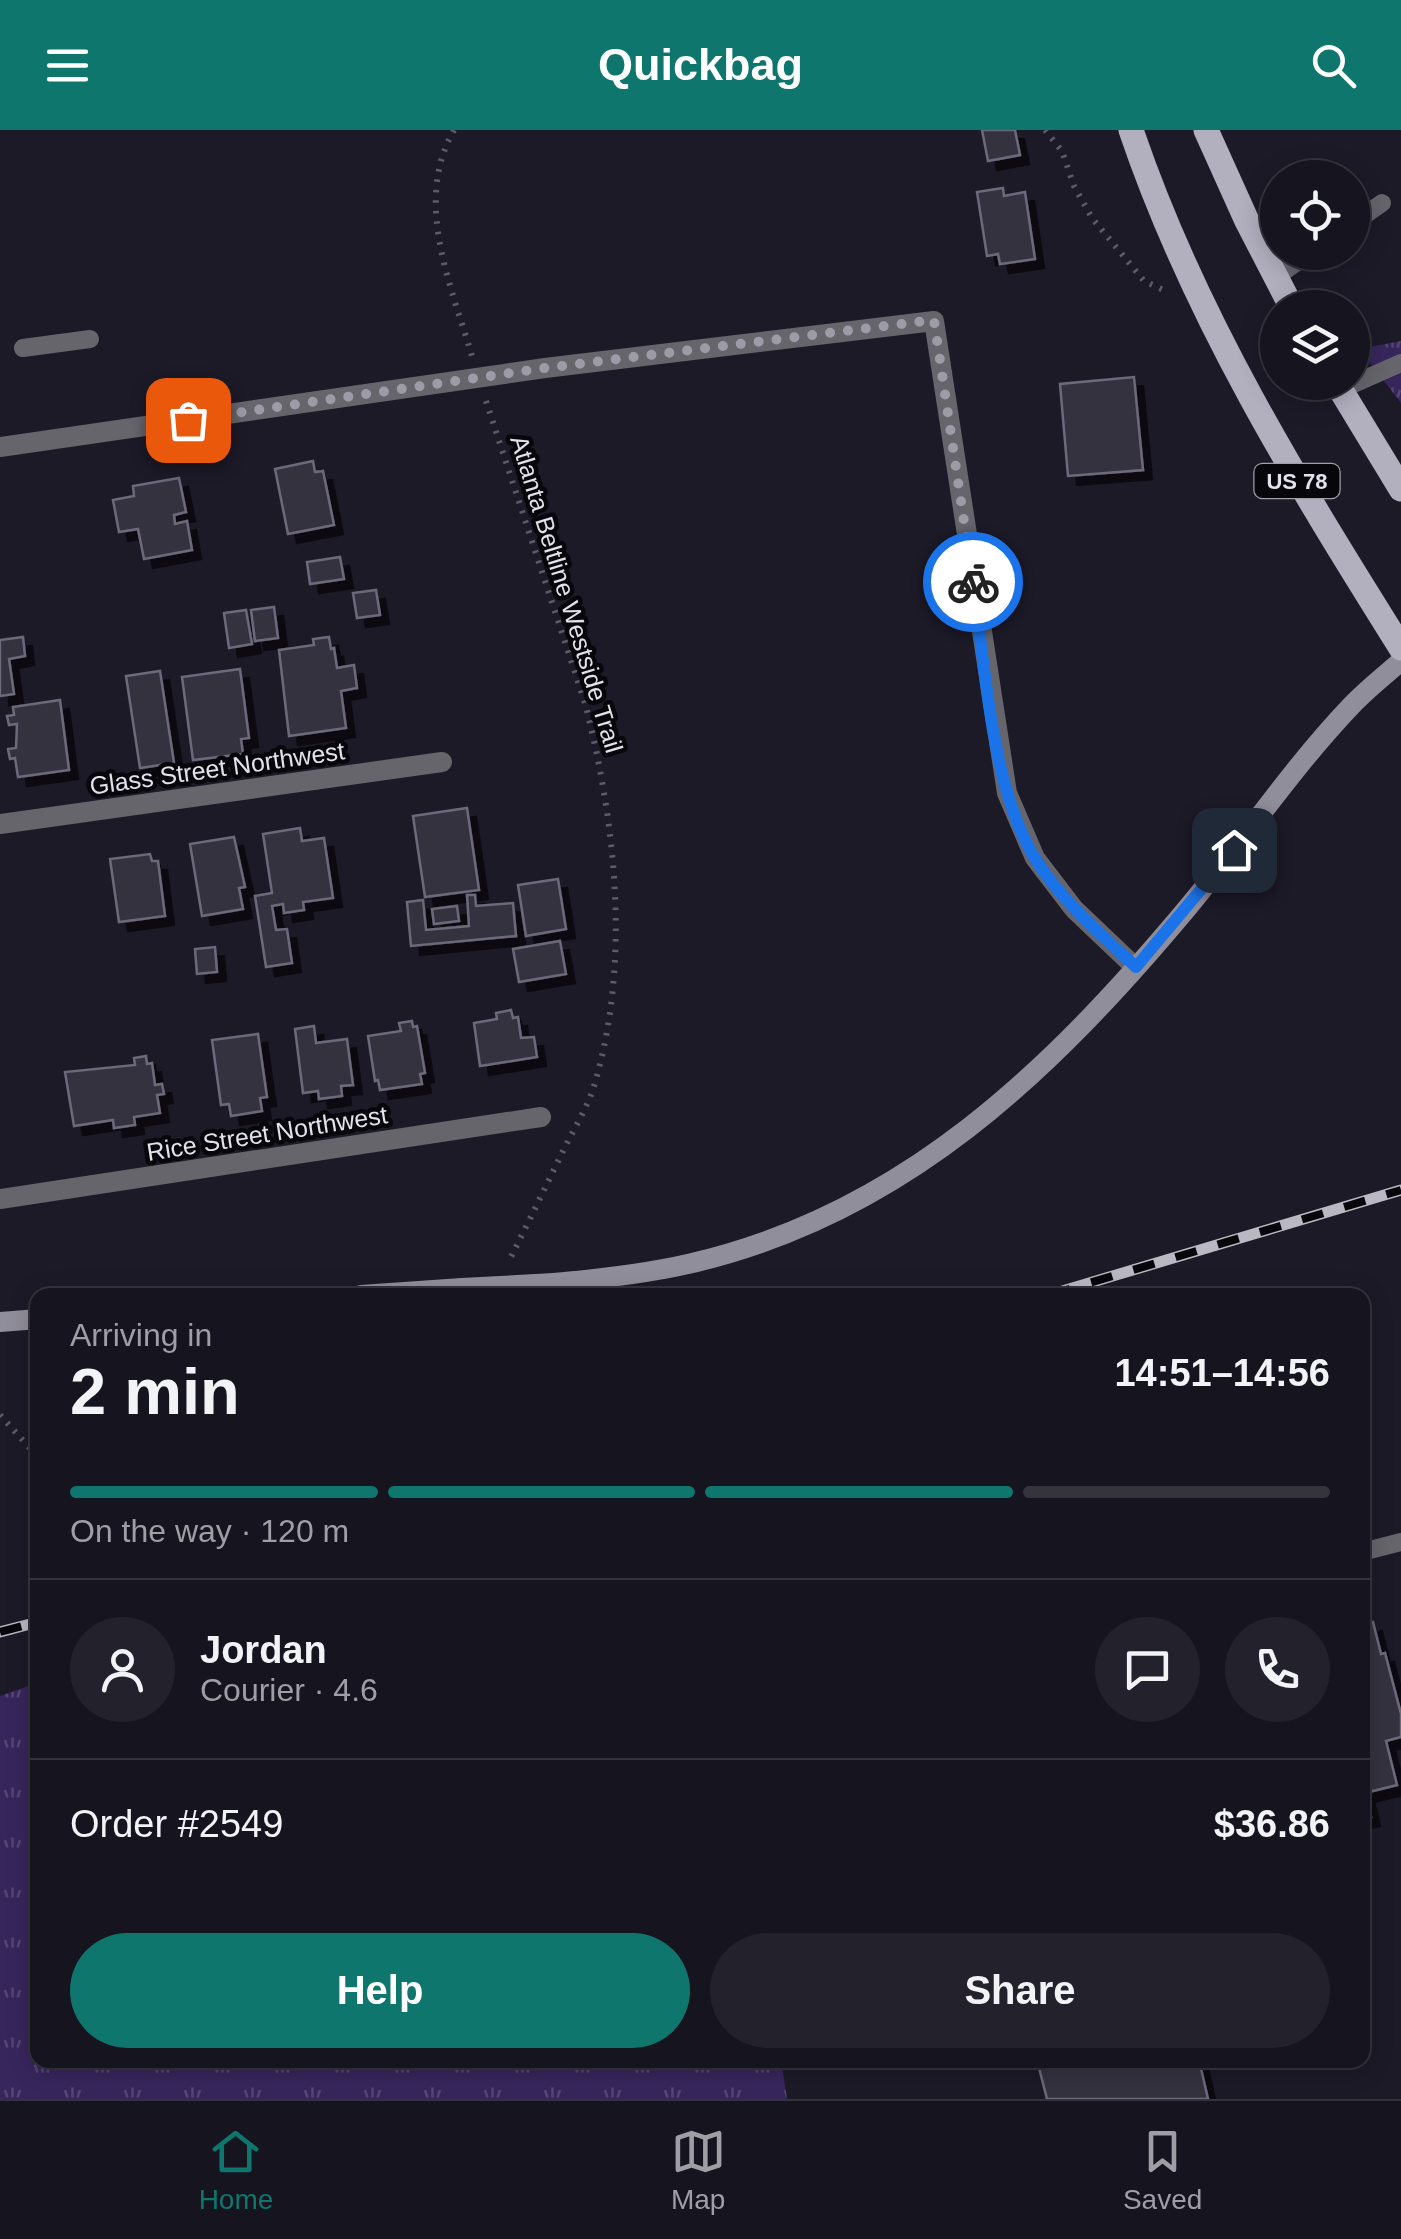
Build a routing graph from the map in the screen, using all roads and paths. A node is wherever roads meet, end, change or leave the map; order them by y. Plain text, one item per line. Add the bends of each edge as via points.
1 (454, 130) edge
2 (1046, 130) edge
3 (1131, 130) edge
4 (1206, 130) edge
5 (1382, 203) dead end
6 (1370, 211) edge
7 (1287, 270) edge
8 (1276, 278) junction
9 (1282, 290) edge
10 (1204, 307) junction
11 (90, 338) dead end
12 (23, 348) dead end
13 (1401, 364) edge
14 (1370, 375) edge
15 (479, 380) junction
16 (1346, 400) edge
17 (0, 447) edge
18 (1401, 490) edge
19 (1401, 648) edge
20 (1401, 661) edge
21 (442, 762) dead end
22 (0, 824) edge
23 (1136, 967) junction
24 (541, 1117) dead end
25 (0, 1200) edge
26 (501, 1278) dead end
27 (462, 1288) edge
28 (30, 1320) edge
29 (0, 1322) edge
30 (0, 1415) edge
31 (30, 1448) edge
32 (1401, 1542) edge
33 (1370, 1550) edge

1 - 15 path, Atlanta Beltline Westside Trail via 435,205 438,246
2 - 10 path via 1092,218 1144,281
3 - 10 main road, US 78
4 - 8 main road
5 - 6 lane
7 - 8 lane
8 - 9 main road
10 - 19 main road, US 78 via 1294,476
11 - 12 lane
13 - 14 lane
15 - 17 street
15 - 23 street via 934,320 1007,793 1034,858 1074,909
15 - 26 path, Atlanta Beltline Westside Trail via 596,747 615,936 606,1041 594,1087
16 - 18 main road
20 - 23 main road via 1350,706
21 - 22 street, Glass Street Northwest
23 - 27 main road, bridge via 1002,1103 852,1203 690,1264
24 - 25 street, Rice Street Northwest
28 - 29 main road
30 - 31 path
32 - 33 lane

